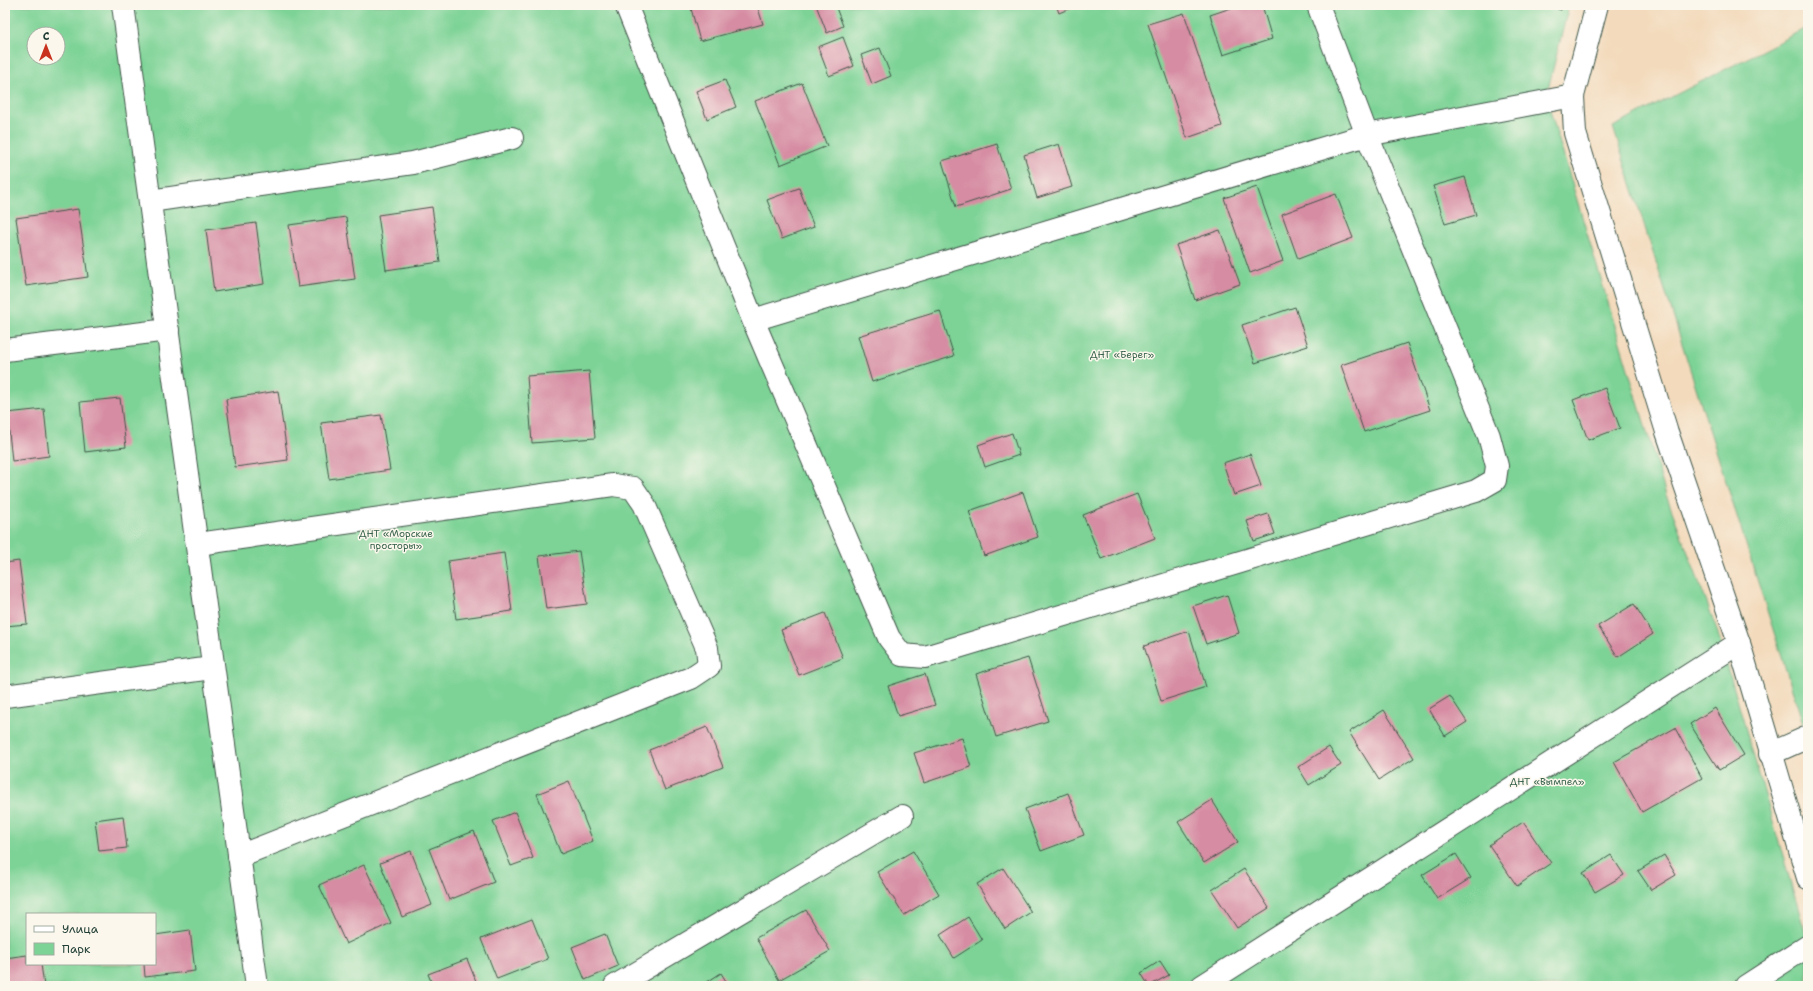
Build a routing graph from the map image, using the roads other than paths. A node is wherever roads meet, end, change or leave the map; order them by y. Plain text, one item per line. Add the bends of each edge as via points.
1 (123, 5) edge
2 (626, 5) edge
3 (1318, 5) edge
4 (1597, 5) edge
5 (1573, 96) junction
6 (1367, 135) junction
7 (512, 138) dead end
8 (150, 201) junction
9 (753, 320) junction
10 (168, 330) junction
11 (5, 350) edge
12 (198, 544) junction
13 (1739, 643) junction
14 (212, 668) junction
15 (5, 696) edge
16 (1808, 737) edge
17 (1770, 754) junction
18 (902, 816) dead end
19 (239, 856) junction
20 (1808, 878) edge
21 (1808, 946) edge
22 (257, 986) edge
23 (615, 986) edge
24 (1202, 986) edge
25 (1746, 986) edge

1 - 8 street
2 - 9 street
3 - 6 street
4 - 5 street
5 - 6 street
5 - 13 street via 1575,133 1667,432
6 - 9 street
6 - 9 street via 1489,436 1497,466 1495,480 1476,491 940,653 925,657 902,655 889,638
7 - 8 street via 413,163
8 - 10 street
10 - 11 street
10 - 12 street
12 - 14 street
12 - 19 street via 613,485 633,488 644,504 707,648 709,666 691,678
13 - 17 street
13 - 24 street
14 - 15 street
14 - 19 street
16 - 17 street
17 - 20 street
18 - 23 street
19 - 22 street
21 - 25 street

